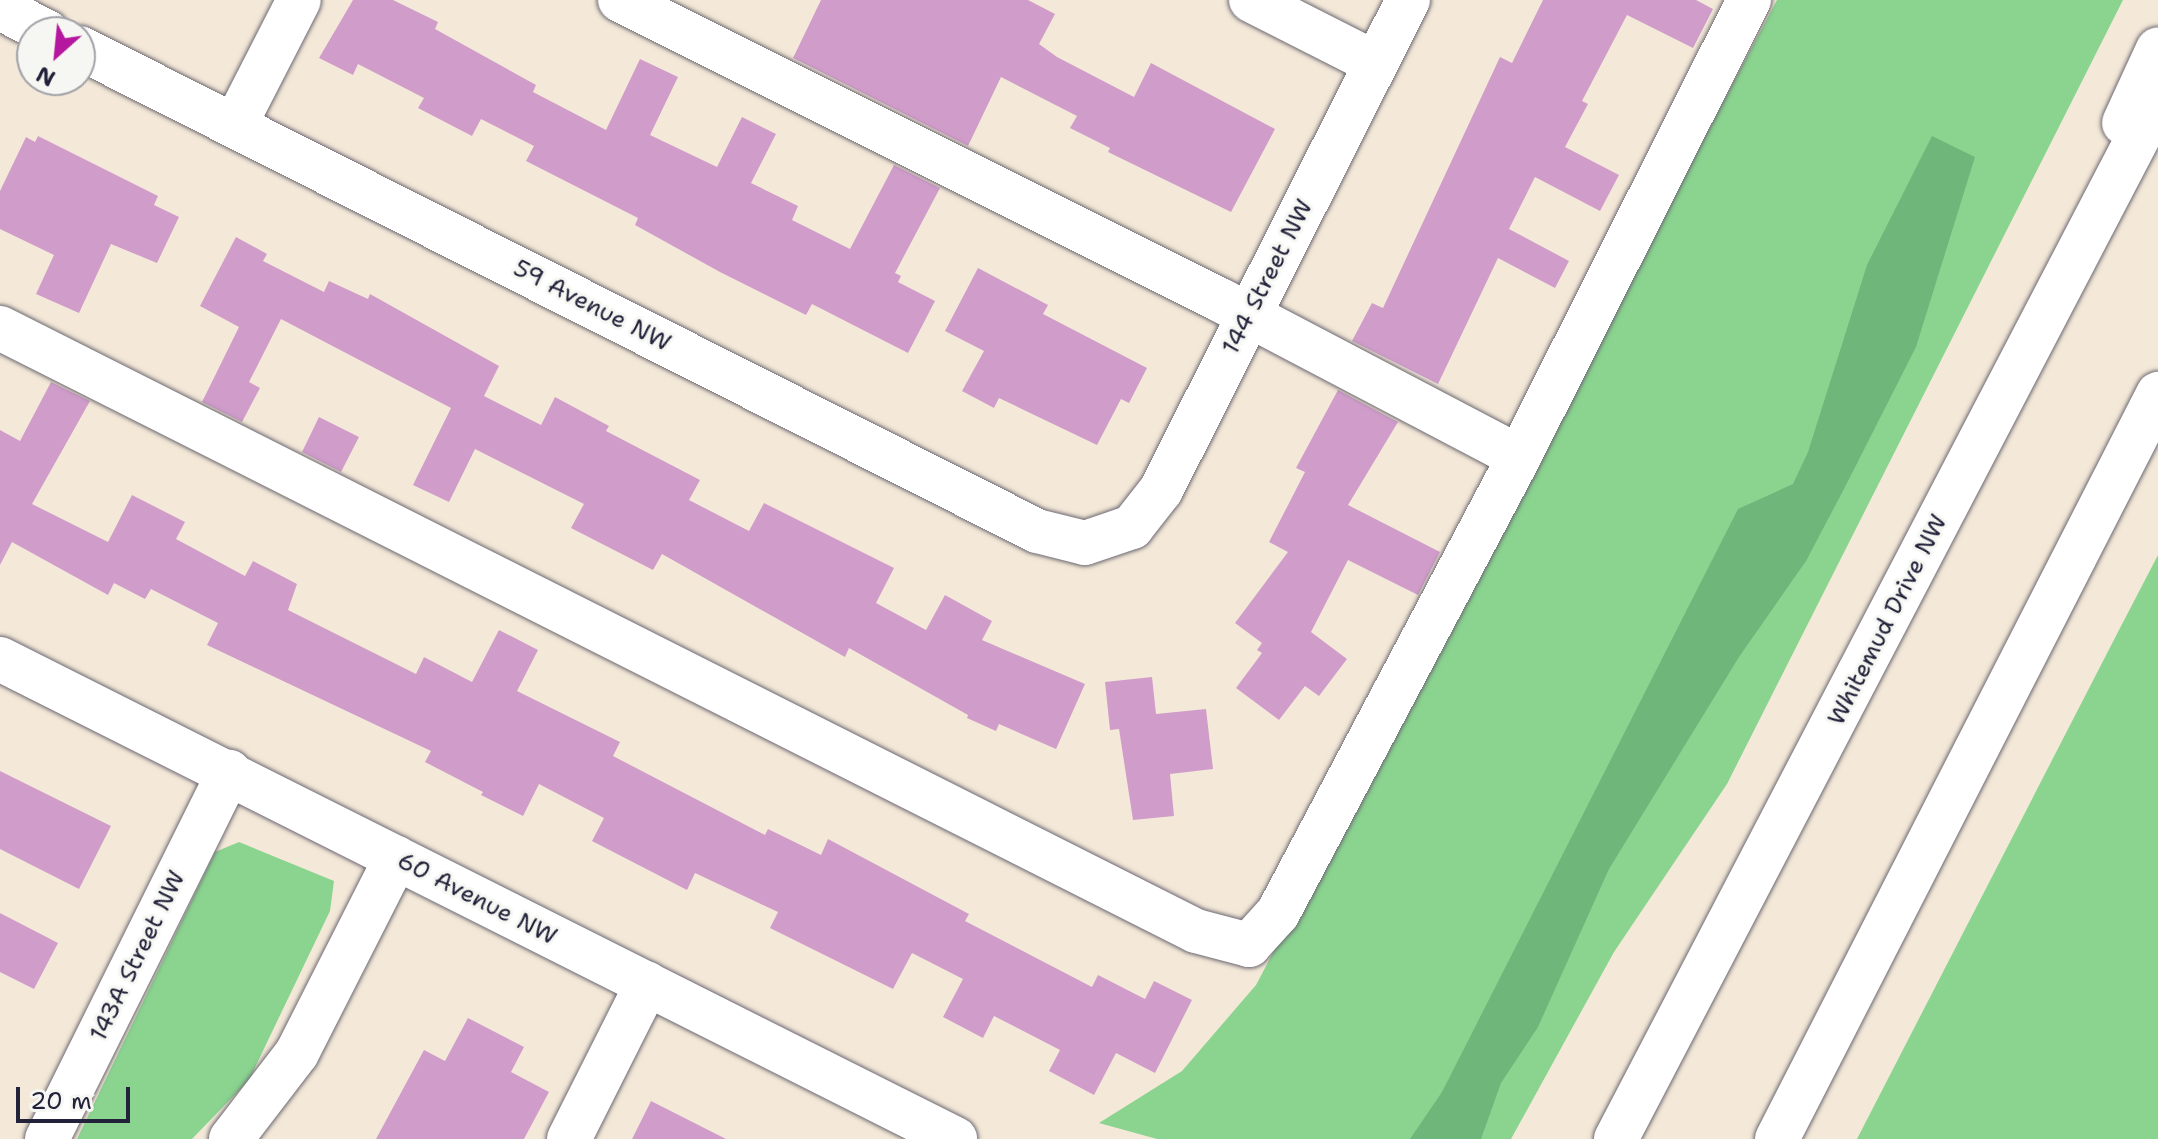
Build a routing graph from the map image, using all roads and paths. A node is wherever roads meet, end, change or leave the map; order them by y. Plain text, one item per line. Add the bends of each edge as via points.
1 (299, 0) edge
2 (620, 0) edge
3 (1251, 0) edge
4 (1408, 0) edge
5 (1749, 0) edge
6 (2158, 49) edge
7 (96, 56) edge
8 (1375, 63) junction
9 (2158, 99) edge
10 (235, 125) junction
11 (1249, 315) junction
12 (0, 328) edge
13 (2158, 394) edge
14 (1973, 455) junction
15 (1519, 457) junction
16 (1110, 538) joint
17 (0, 659) edge
18 (229, 772) junction
19 (396, 858) junction
20 (647, 984) junction
21 (894, 1126) edge
22 (47, 1139) edge
23 (231, 1139) edge
24 (569, 1139) edge
25 (955, 1139) edge
26 (1616, 1139) edge
27 (1777, 1139) edge

1 - 10 main road
2 - 11 main road
3 - 8 main road
4 - 8 main road, 144 Street NW
5 - 15 main road
6 - 14 main road
7 - 10 main road, 59 Avenue NW
8 - 11 main road, 144 Street NW
9 - 14 main road, Whitemud Drive NW
10 - 16 main road, 59 Avenue NW via 1037,531 1085,543
11 - 15 main road
11 - 16 main road, 144 Street NW via 1161,490 1132,527
12 - 15 main road via 1196,931 1249,945 1278,913
13 - 27 main road
14 - 26 main road, Whitemud Drive NW
17 - 18 main road, 60 Avenue NW
18 - 19 main road, 60 Avenue NW
18 - 22 main road, 143A Street NW
19 - 20 main road, 60 Avenue NW
19 - 23 main road via 297,1053
20 - 21 main road, 60 Avenue NW
20 - 24 main road
21 - 25 main road, 60 Avenue NW

